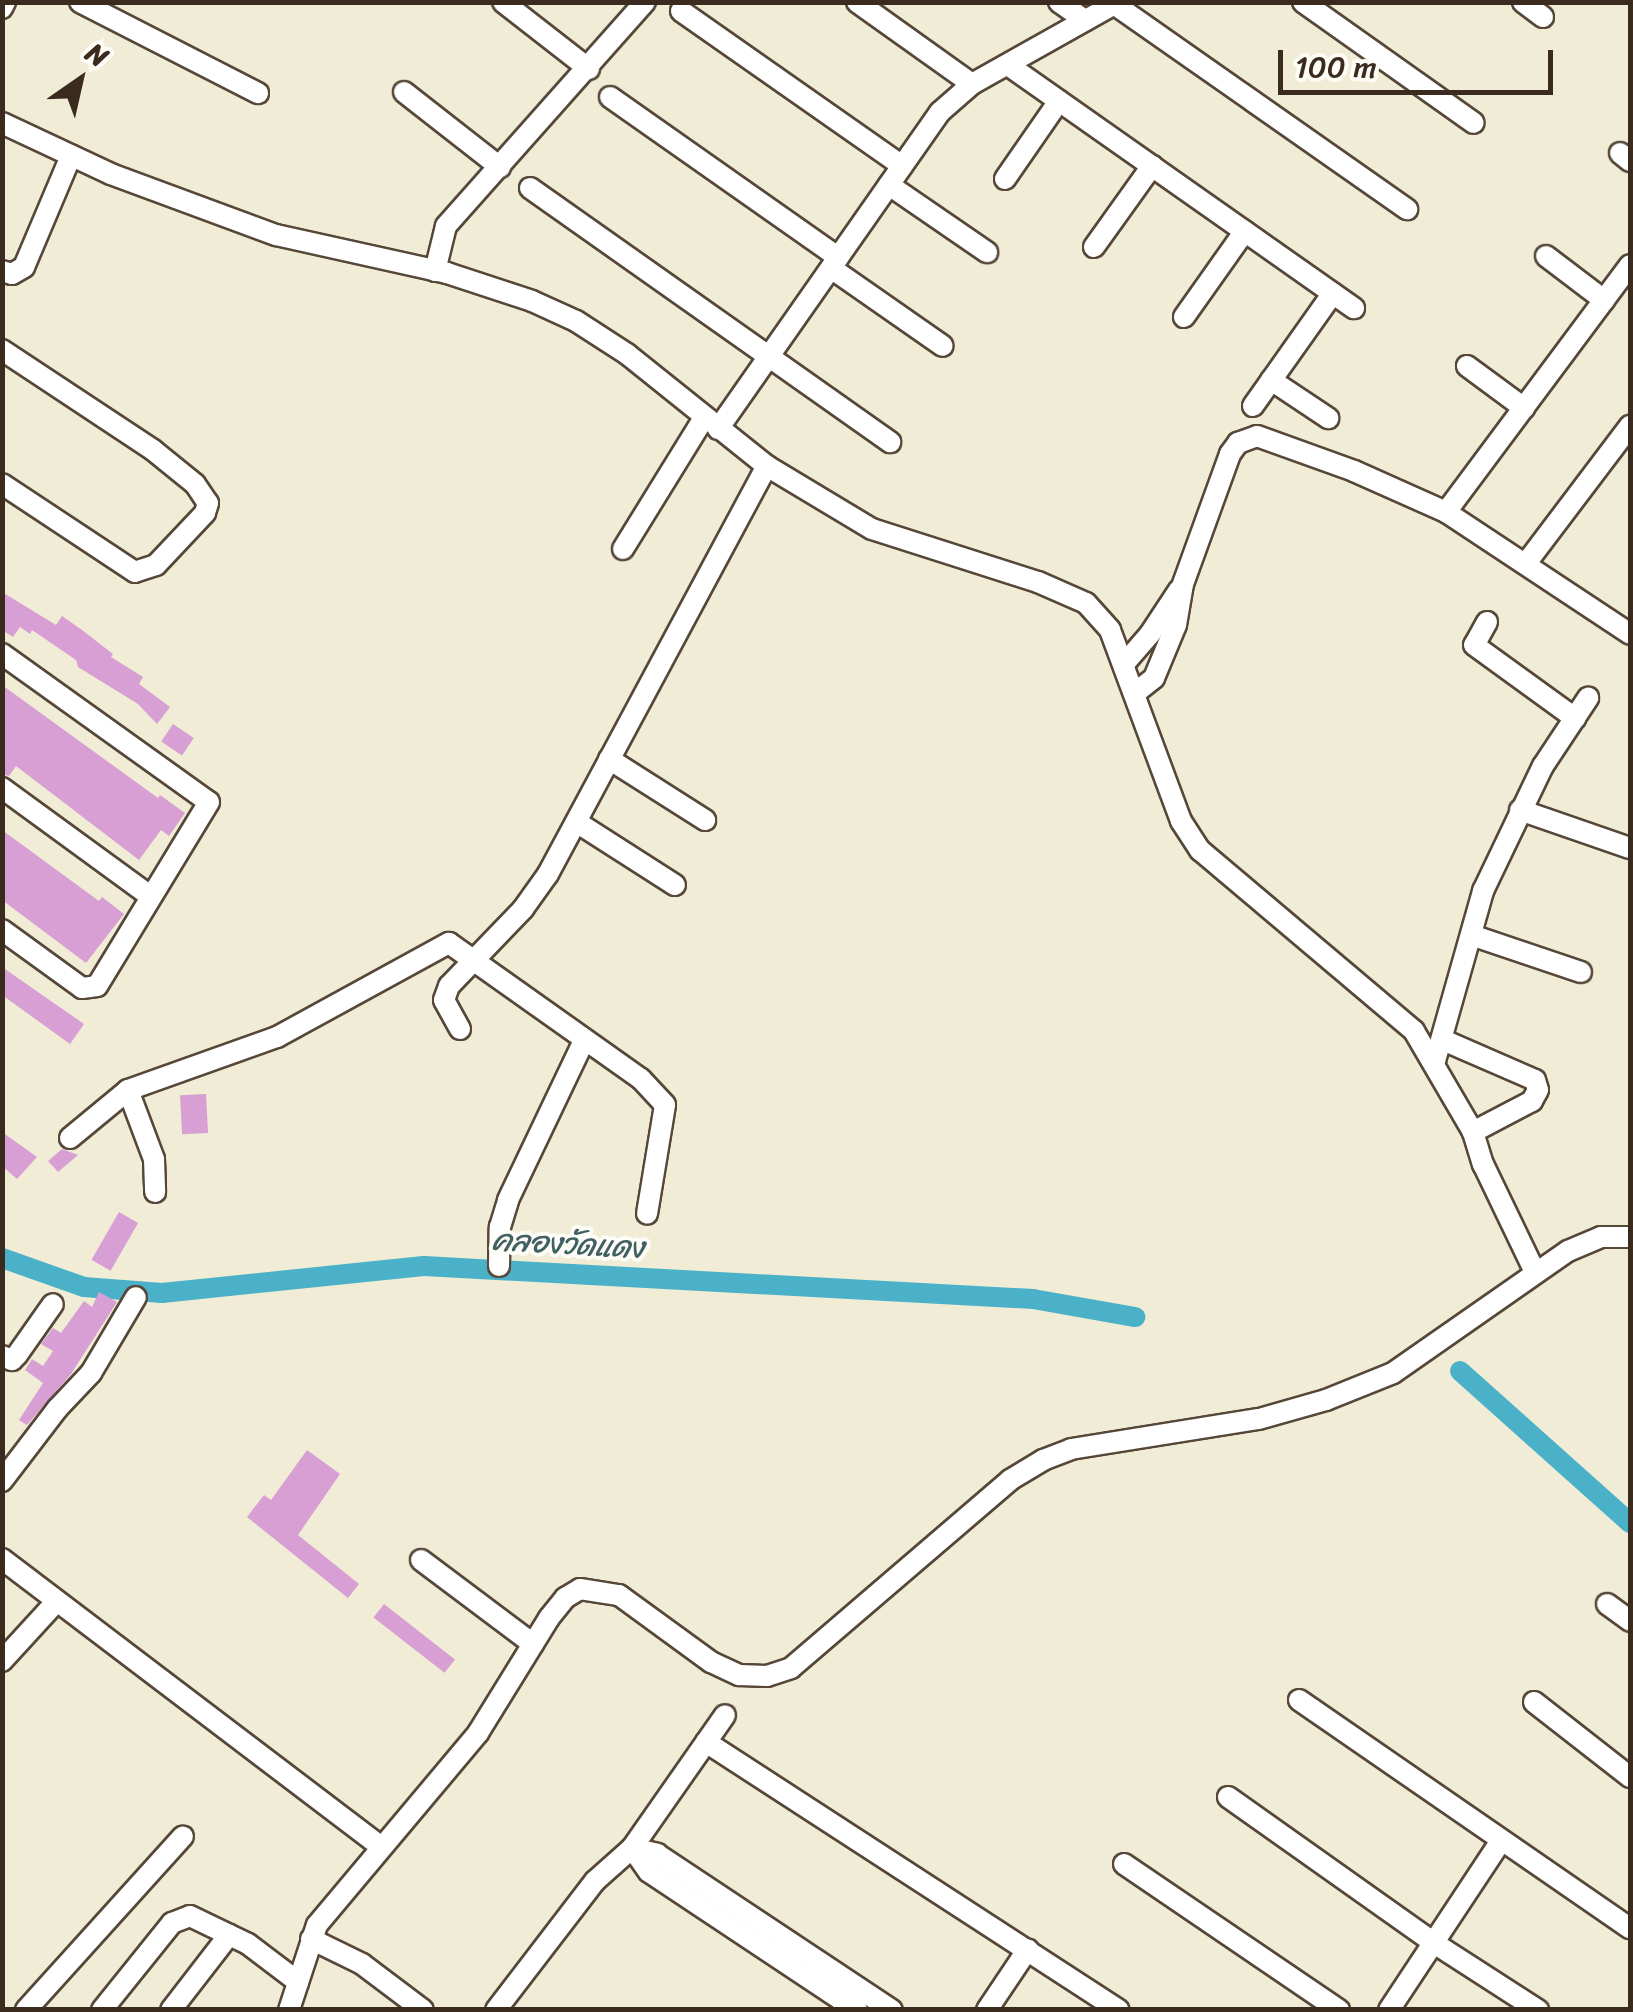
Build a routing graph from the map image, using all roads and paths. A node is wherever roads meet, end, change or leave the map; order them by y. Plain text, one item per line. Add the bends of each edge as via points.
1 (80, 2) edge
2 (503, 2) edge
3 (645, 2) edge
4 (857, 2) edge
5 (1059, 2) edge
6 (1303, 2) edge
7 (1523, 2) edge
8 (1116, 4) edge
9 (680, 10) dead end
10 (1543, 17) dead end
11 (1084, 20) junction
12 (1008, 65) junction
13 (590, 70) junction
14 (972, 84) junction
15 (404, 92) dead end
16 (258, 93) dead end
17 (610, 97) dead end
18 (1059, 101) junction
19 (1474, 122) dead end
20 (2, 124) edge
21 (70, 156) junction
22 (902, 166) junction
23 (1152, 166) junction
24 (500, 167) junction
25 (1005, 179) dead end
26 (890, 184) junction
27 (530, 188) dead end
28 (1408, 209) dead end
29 (1245, 232) junction
30 (1094, 247) dead end
31 (988, 252) dead end
32 (1546, 256) dead end
33 (834, 262) junction
34 (1630, 265) edge
35 (435, 271) junction
36 (2, 272) edge
37 (1333, 293) junction
38 (1604, 300) junction
39 (1354, 308) dead end
40 (1184, 317) dead end
41 (943, 346) dead end
42 (2, 350) edge
43 (769, 356) junction
44 (1467, 366) dead end
45 (1271, 380) junction
46 (1253, 406) dead end
47 (1524, 408) junction
48 (1328, 418) dead end
49 (711, 424) junction
50 (1630, 426) edge
51 (890, 442) dead end
52 (767, 466) junction
53 (2, 484) edge
54 (1446, 512) junction
55 (623, 549) dead end
56 (1527, 562) junction
57 (1183, 584) junction
58 (1487, 622) dead end
59 (1628, 626) edge
60 (2, 654) edge
61 (1124, 664) junction
62 (1135, 693) junction
63 (1588, 698) dead end
64 (1575, 718) junction
65 (609, 760) junction
66 (2, 788) edge
67 (1520, 810) junction
68 (704, 820) dead end
69 (578, 823) junction
70 (1630, 848) edge
71 (675, 885) dead end
72 (150, 896) junction
73 (2, 930) edge
74 (1471, 935) junction
75 (472, 958) junction
76 (1581, 972) dead end
77 (460, 1029) dead end
78 (1443, 1040) junction
79 (584, 1041) junction
80 (1435, 1061) junction
81 (128, 1090) junction
82 (1473, 1132) junction
83 (70, 1138) dead end
84 (155, 1192) dead end
85 (646, 1214) dead end
86 (1630, 1237) edge
87 (499, 1266) dead end
88 (1535, 1272) junction
89 (136, 1297) dead end
90 (53, 1304) dead end
91 (2, 1356) edge
92 (2, 1481) edge
93 (2, 1560) edge
94 (421, 1560) dead end
95 (58, 1601) junction
96 (1607, 1604) dead end
97 (1630, 1621) edge
98 (533, 1644) junction
99 (2, 1661) edge
100 (1299, 1700) dead end
101 (1534, 1702) dead end
102 (724, 1715) dead end
103 (706, 1742) junction
104 (1630, 1777) edge
105 (1228, 1796) dead end
106 (184, 1836) dead end
107 (1500, 1842) junction
108 (380, 1846) junction
109 (632, 1848) junction
110 (1124, 1864) dead end
111 (1630, 1928) edge
112 (229, 1934) junction
113 (311, 1939) junction
114 (1434, 1943) junction
115 (1028, 1948) junction
116 (298, 1982) junction
117 (26, 2010) edge
118 (102, 2010) edge
119 (171, 2010) edge
120 (289, 2010) edge
121 (423, 2010) edge
122 (496, 2010) edge
123 (858, 2010) edge
124 (892, 2010) edge
125 (987, 2010) edge
126 (1120, 2010) edge
127 (1339, 2010) edge
128 (1389, 2010) edge
129 (1538, 2010) edge

1 - 16 street
2 - 13 street
3 - 13 street
4 - 14 street
5 - 11 street
6 - 19 street
7 - 10 street
8 - 11 street
8 - 28 street
9 - 22 street
11 - 12 street
12 - 14 street
12 - 18 street
13 - 24 street
14 - 22 street via 940,112
15 - 24 street
17 - 33 street
18 - 23 street
18 - 25 street
20 - 21 street
21 - 35 street via 276,236
21 - 36 street via 24,267
22 - 26 street
23 - 29 street
23 - 30 street
24 - 35 street via 442,232
26 - 31 street
26 - 33 street
27 - 43 street
29 - 37 street
29 - 40 street
32 - 38 street
33 - 41 street
33 - 43 street
34 - 38 street
35 - 49 street via 576,321
37 - 39 street
37 - 45 street
38 - 47 street
42 - 53 street via 153,450 208,503 156,565 134,572
43 - 49 street
43 - 51 street
44 - 47 street
45 - 46 street
45 - 48 street
47 - 54 street
49 - 52 street
49 - 55 street
50 - 56 street
52 - 61 street via 872,529 1072,594 1102,617
52 - 65 street
54 - 56 street
54 - 57 street via 1257,436 1230,454
56 - 59 street
57 - 61 street
57 - 62 street via 1176,625 1154,678
58 - 64 street via 1474,646
60 - 72 street via 209,802
61 - 62 street
62 - 80 street via 1181,821 1200,850 1414,1031
63 - 64 street
64 - 67 street
65 - 68 street
65 - 69 street
66 - 72 street
67 - 70 street
67 - 74 street
69 - 71 street
69 - 75 street via 523,909
72 - 73 street via 90,990
74 - 76 street
74 - 78 street
75 - 77 street via 445,995
75 - 79 street
75 - 81 street via 449,943 277,1037
78 - 80 street
78 - 82 street via 1536,1080 1532,1102
79 - 85 street via 641,1079 665,1105
79 - 87 street via 508,1200
80 - 82 street
81 - 83 street
81 - 84 street via 154,1159
82 - 88 street
86 - 88 street via 1601,1237
88 - 98 street via 1393,1374 1326,1400 1043,1460 1010,1480 791,1668 739,1675 602,1590 580,1589 565,1598
89 - 92 street via 91,1373
90 - 91 street via 16,1356
93 - 95 street
94 - 98 street
95 - 99 street
95 - 108 street
96 - 97 street
98 - 108 street via 478,1734
100 - 107 street
101 - 104 street
102 - 103 street
103 - 109 street
103 - 115 street
105 - 114 street
106 - 117 street
107 - 111 street
107 - 114 street
108 - 113 street
109 - 122 street via 595,1880
109 - 123 street via 649,1872
109 - 124 street via 656,1854
110 - 127 street
112 - 116 street
112 - 118 street via 190,1916 172,1923
112 - 119 street
113 - 116 street
113 - 121 street via 362,1964
114 - 128 street
114 - 129 street
115 - 125 street
115 - 126 street
116 - 120 street

